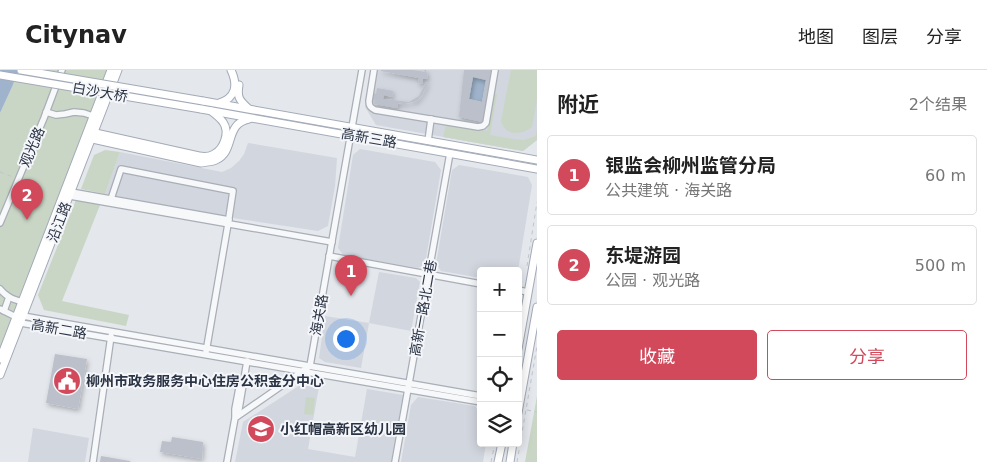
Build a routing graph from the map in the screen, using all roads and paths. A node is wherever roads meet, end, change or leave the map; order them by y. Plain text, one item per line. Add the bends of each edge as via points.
1 (21, 70) edge
2 (62, 70) edge
3 (111, 70) edge
4 (118, 70) edge
5 (231, 70) edge
6 (236, 70) edge
7 (362, 70) edge
8 (374, 70) edge
9 (495, 70) edge
10 (0, 75) edge
11 (203, 101) joint
12 (218, 103) junction
13 (201, 109) joint
14 (248, 109) junction
15 (211, 111) junction
16 (46, 112) junction
17 (93, 116) junction
18 (254, 118) junction
19 (431, 119) junction
20 (352, 127) junction
21 (90, 135) junction
22 (351, 135) junction
23 (428, 140) junction
24 (450, 153) junction
25 (537, 160) edge
26 (537, 169) edge
27 (0, 172) edge
28 (18, 180) junction
29 (70, 194) junction
30 (111, 199) junction
31 (537, 202) edge
32 (229, 222) junction
33 (0, 223) edge
34 (332, 242) junction
35 (537, 243) edge
36 (329, 256) junction
37 (526, 271) dead end
38 (429, 275) junction
39 (477, 283) edge
40 (0, 289) edge
41 (522, 291) edge
42 (528, 292) junction
43 (9, 297) junction
44 (22, 302) junction
45 (537, 307) edge
46 (2, 310) edge
47 (20, 318) junction
48 (522, 326) edge
49 (112, 335) junction
50 (537, 346) edge
51 (206, 351) junction
52 (0, 358) edge
53 (245, 361) junction
54 (310, 366) junction
55 (302, 371) junction
56 (0, 375) edge
57 (409, 387) junction
58 (477, 396) edge
59 (477, 401) edge
60 (521, 402) edge
61 (522, 402) edge
62 (522, 408) edge
63 (537, 412) edge
64 (235, 418) junction
65 (494, 447) edge
66 (501, 447) edge
67 (512, 447) edge
68 (518, 447) edge
69 (92, 462) edge
70 (227, 462) edge
71 (395, 462) edge
72 (491, 462) edge
73 (498, 462) edge
74 (510, 462) edge
75 (517, 462) edge

1 - 11 main road, 白沙大桥, bridge
2 - 16 street, 观光路
3 - 17 main road, 沿江路
4 - 21 main road, 沿江路
5 - 12 main road via 236,84 232,95
6 - 14 main road via 240,101
7 - 20 street, 海关路
8 - 19 street via 368,100 371,108
9 - 19 street via 486,124 478,127
10 - 13 main road, 白沙大桥, bridge
11 - 12 main road, 高新三路
12 - 14 main road, 高新三路
13 - 15 main road, 高新三路
14 - 20 main road, 高新三路
15 - 18 main road, 高新三路
15 - 21 main road via 223,122 226,135 221,148 206,157
16 - 17 street
16 - 28 street, 观光路
17 - 21 main road, 沿江路
18 - 21 main road via 236,125 226,151 216,160 200,163
18 - 22 main road, 高新三路
19 - 23 street
20 - 22 street, 海关路
20 - 23 main road, 高新三路
21 - 29 main road, 沿江路
21 - 44 main road, 沿江路
22 - 24 main road, 高新三路
22 - 34 street, 海关路
23 - 25 main road, 高新三路
24 - 26 main road, 高新三路
24 - 38 street, 高新一路北二巷
27 - 28 path
28 - 33 street, 观光路
29 - 30 street
29 - 32 street
29 - 47 main road, 沿江路
30 - 32 street
30 - 32 street via 121,168 233,191
31 - 37 path
32 - 34 street
32 - 51 street
34 - 36 street, 海关路
35 - 42 main road
36 - 38 street
36 - 54 street, 海关路
38 - 39 street
38 - 57 street, 高新一路北二巷
40 - 43 street
41 - 42 street
42 - 48 main road
43 - 44 street
43 - 46 street
44 - 47 main road, 沿江路
45 - 60 main road
46 - 47 street, 高新二路
47 - 49 street, 高新二路
47 - 52 main road, 沿江路
47 - 56 main road, 沿江路
49 - 51 street, 高新二路
49 - 69 street
50 - 61 path
51 - 53 street, 高新二路
51 - 54 street, 高新二路
53 - 55 street, 高新二路
53 - 64 street
54 - 55 street
54 - 57 street, 高新二路
55 - 57 street, 高新二路
55 - 64 street
57 - 58 street, 高新二路
57 - 59 street, 高新二路
57 - 71 street, 高新一路北二巷
62 - 63 path
64 - 70 street
65 - 72 path
66 - 73 main road
67 - 74 main road
68 - 75 path

